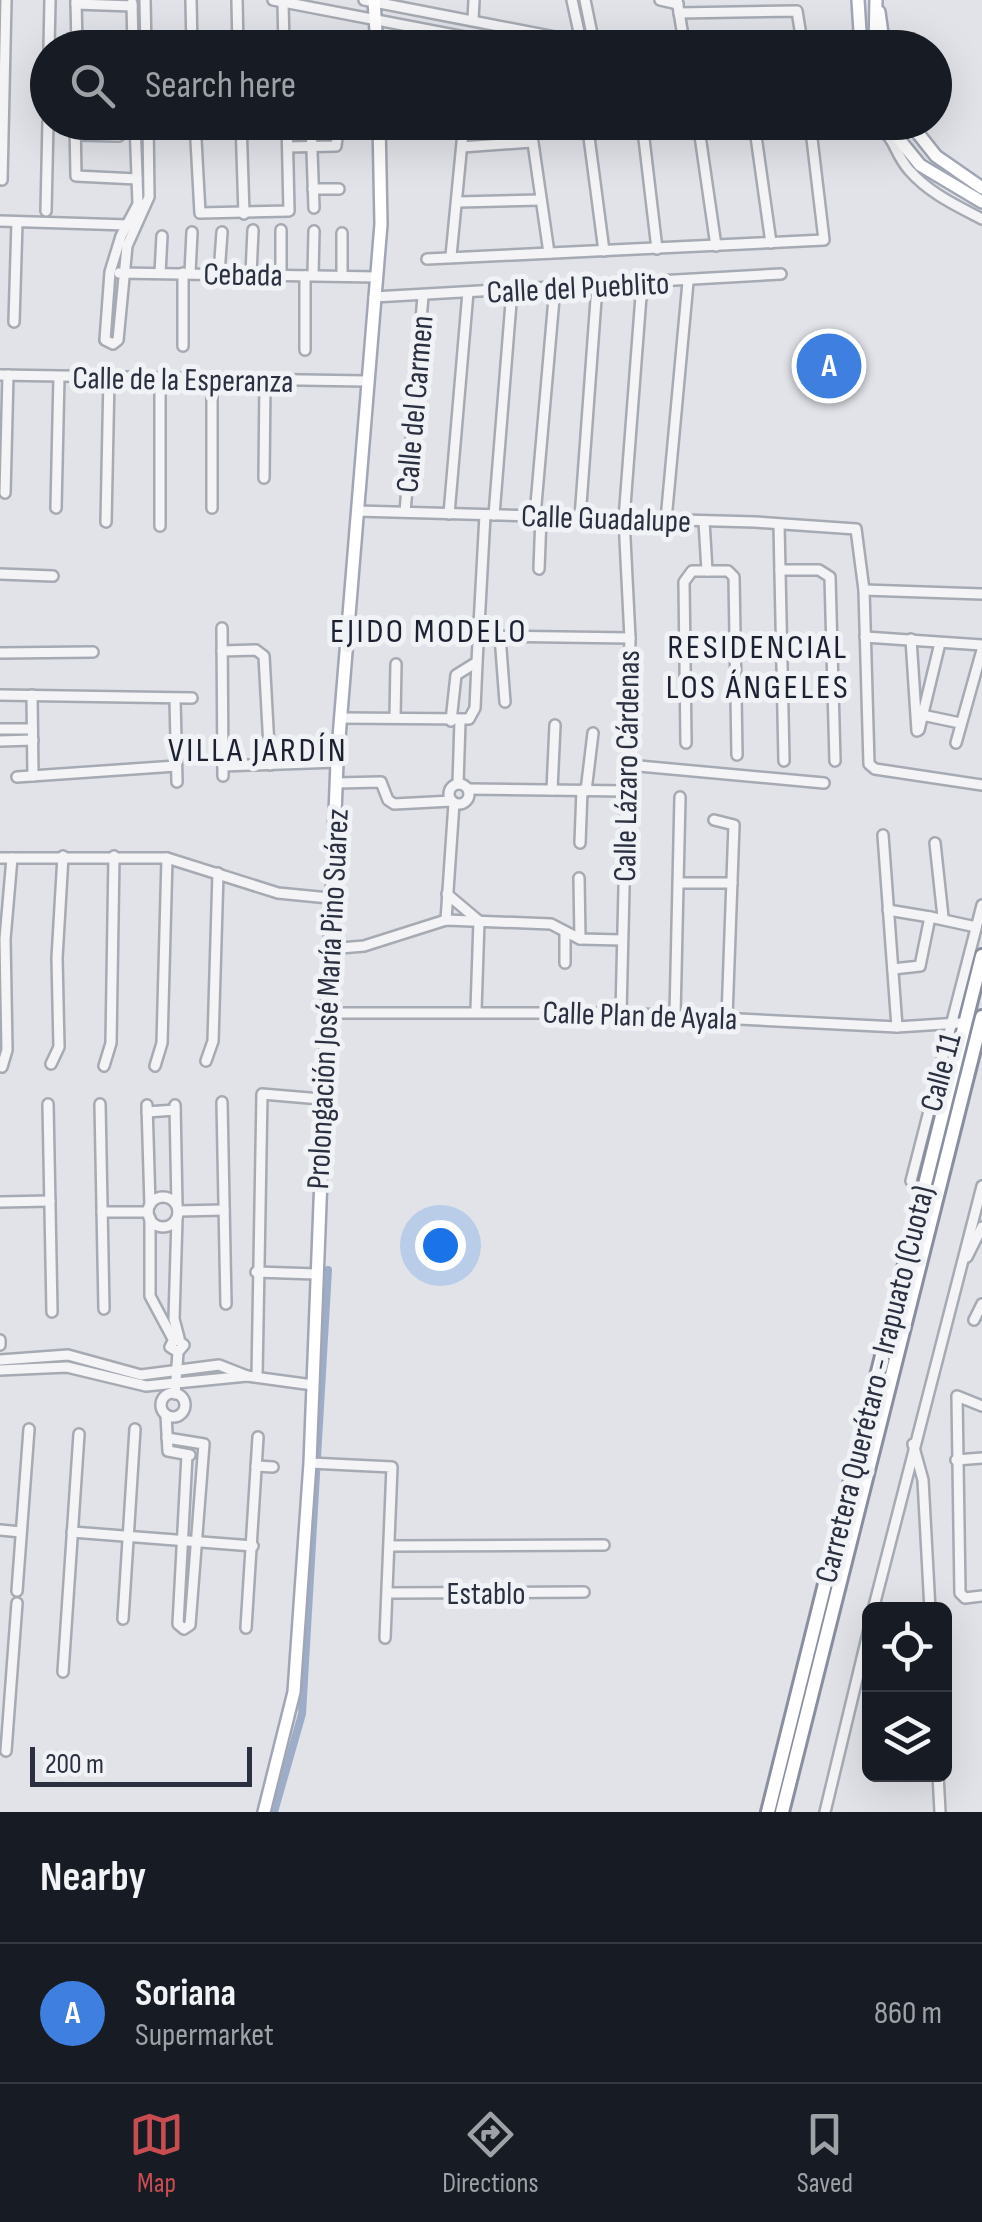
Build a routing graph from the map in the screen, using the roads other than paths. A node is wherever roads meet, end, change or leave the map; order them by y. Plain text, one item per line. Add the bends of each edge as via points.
1 (6, 0) edge
2 (50, 0) edge
3 (145, 0) edge
4 (191, 0) edge
5 (237, 0) edge
6 (474, 0) edge
7 (572, 0) edge
8 (585, 0) edge
9 (660, 0) edge
10 (858, 0) edge
11 (876, 0) edge
12 (278, 1) edge
13 (371, 1) edge
14 (76, 2) edge
15 (132, 3) edge
16 (410, 4) edge
17 (678, 6) edge
18 (376, 16) junction
19 (473, 20) junction
20 (49, 30) edge
21 (76, 30) edge
22 (133, 30) edge
23 (146, 30) edge
24 (192, 30) edge
25 (238, 30) edge
26 (282, 30) edge
27 (376, 30) edge
28 (425, 30) edge
29 (519, 30) edge
30 (577, 30) edge
31 (591, 30) edge
32 (800, 30) edge
33 (860, 30) edge
34 (875, 30) edge
35 (881, 30) edge
36 (48, 140) edge
37 (75, 140) edge
38 (135, 140) edge
39 (148, 140) edge
40 (196, 140) edge
41 (242, 140) edge
42 (288, 140) edge
43 (312, 140) edge
44 (339, 140) edge
45 (379, 140) edge
46 (463, 140) edge
47 (590, 140) edge
48 (644, 140) edge
49 (701, 140) edge
50 (757, 140) edge
51 (812, 140) edge
52 (894, 140) edge
53 (897, 140) edge
54 (923, 140) edge
55 (532, 142) joint
56 (312, 144) junction
57 (288, 146) junction
58 (462, 147) junction
59 (136, 179) junction
60 (2, 180) edge
61 (340, 188) dead end
62 (982, 188) edge
63 (313, 189) junction
64 (540, 200) junction
65 (458, 202) junction
66 (982, 202) edge
67 (314, 208) dead end
68 (46, 211) dead end
69 (244, 214) junction
70 (982, 218) edge
71 (0, 221) edge
72 (17, 222) junction
73 (131, 225) junction
74 (253, 230) dead end
75 (281, 230) dead end
76 (314, 230) dead end
77 (192, 232) dead end
78 (222, 232) dead end
79 (342, 233) dead end
80 (162, 236) dead end
81 (771, 244) junction
82 (716, 246) junction
83 (657, 249) junction
84 (604, 251) junction
85 (550, 252) junction
86 (451, 256) junction
87 (427, 259) dead end
88 (116, 273) junction
89 (160, 273) junction
90 (186, 273) junction
91 (220, 274) junction
92 (251, 274) junction
93 (782, 274) dead end
94 (309, 275) junction
95 (342, 275) junction
96 (281, 276) junction
97 (376, 277) junction
98 (688, 282) junction
99 (642, 284) junction
100 (597, 286) junction
101 (555, 287) junction
102 (512, 290) junction
103 (468, 292) junction
104 (423, 296) junction
105 (374, 297) junction
106 (14, 322) dead end
107 (183, 346) dead end
108 (305, 350) dead end
109 (4, 375) edge
110 (59, 377) junction
111 (109, 378) junction
112 (160, 380) junction
113 (212, 380) junction
114 (265, 380) junction
115 (366, 381) junction
116 (264, 478) dead end
117 (5, 493) dead end
118 (56, 508) dead end
119 (212, 508) dead end
120 (357, 511) junction
121 (405, 512) junction
122 (449, 514) junction
123 (489, 515) junction
124 (538, 516) junction
125 (580, 518) junction
126 (624, 519) junction
127 (666, 520) junction
128 (704, 521) junction
129 (106, 522) dead end
130 (779, 525) junction
131 (160, 526) dead end
132 (538, 569) dead end
133 (780, 570) junction
134 (707, 571) junction
135 (0, 574) edge
136 (54, 576) dead end
137 (864, 590) junction
138 (982, 594) edge
139 (222, 628) dead end
140 (480, 636) junction
141 (500, 636) junction
142 (865, 637) junction
143 (630, 638) junction
144 (911, 639) junction
145 (940, 644) junction
146 (982, 647) edge
147 (222, 651) junction
148 (93, 652) dead end
149 (0, 653) edge
150 (477, 662) junction
151 (396, 664) dead end
152 (0, 695) edge
153 (32, 696) junction
154 (192, 698) dead end
155 (175, 699) junction
156 (504, 702) dead end
157 (922, 716) junction
158 (340, 718) junction
159 (395, 718) junction
160 (456, 720) junction
161 (960, 724) junction
162 (555, 725) dead end
163 (0, 730) edge
164 (594, 732) dead end
165 (32, 735) junction
166 (0, 741) edge
167 (686, 743) dead end
168 (956, 743) dead end
169 (737, 755) dead end
170 (338, 758) junction
171 (834, 760) dead end
172 (784, 761) dead end
173 (266, 762) junction
174 (628, 765) junction
175 (176, 766) junction
176 (18, 776) dead end
177 (33, 776) junction
178 (177, 782) dead end
179 (336, 783) junction
180 (824, 783) dead end
181 (982, 785) edge
182 (463, 786) junction
183 (552, 790) junction
184 (584, 790) junction
185 (626, 791) junction
186 (680, 797) dead end
187 (453, 802) junction
188 (714, 820) dead end
189 (883, 835) dead end
190 (580, 843) dead end
191 (935, 844) dead end
192 (63, 856) junction
193 (114, 856) junction
194 (0, 858) edge
195 (12, 858) junction
196 (167, 858) junction
197 (218, 873) junction
198 (579, 878) dead end
199 (679, 883) junction
200 (732, 883) junction
201 (448, 894) junction
202 (330, 898) junction
203 (982, 905) edge
204 (888, 910) junction
205 (942, 917) junction
206 (929, 919) junction
207 (446, 920) junction
208 (479, 921) junction
209 (976, 927) junction
210 (565, 933) junction
211 (580, 939) junction
212 (622, 940) junction
213 (329, 949) junction
214 (982, 956) edge
215 (565, 963) dead end
216 (893, 969) junction
217 (476, 1010) junction
218 (621, 1012) junction
219 (326, 1013) junction
220 (675, 1015) junction
221 (727, 1017) junction
222 (982, 1018) edge
223 (956, 1022) junction
224 (896, 1027) junction
225 (206, 1061) dead end
226 (51, 1064) dead end
227 (104, 1066) dead end
228 (156, 1066) dead end
229 (2, 1067) edge
230 (321, 1099) junction
231 (222, 1102) dead end
232 (48, 1104) dead end
233 (100, 1104) dead end
234 (911, 1181) dead end
235 (982, 1186) edge
236 (0, 1202) edge
237 (50, 1202) junction
238 (224, 1210) junction
239 (102, 1212) junction
240 (149, 1212) junction
241 (177, 1212) junction
242 (982, 1227) edge
243 (256, 1272) junction
244 (958, 1273) junction
245 (316, 1274) junction
246 (226, 1304) dead end
247 (982, 1304) edge
248 (104, 1309) dead end
249 (52, 1312) dead end
250 (171, 1320) junction
251 (974, 1320) dead end
252 (0, 1360) edge
253 (0, 1370) edge
254 (179, 1375) junction
255 (252, 1376) junction
256 (313, 1385) junction
257 (175, 1394) junction
258 (982, 1406) edge
259 (171, 1416) junction
260 (29, 1429) dead end
261 (135, 1429) dead end
262 (79, 1434) dead end
263 (258, 1437) dead end
264 (172, 1438) junction
265 (913, 1444) junction
266 (188, 1455) junction
267 (202, 1457) junction
268 (982, 1458) edge
269 (956, 1460) junction
270 (310, 1463) junction
271 (256, 1466) junction
272 (273, 1467) dead end
273 (0, 1530) edge
274 (21, 1532) junction
275 (72, 1532) junction
276 (127, 1536) junction
277 (183, 1541) junction
278 (196, 1542) junction
279 (604, 1545) dead end
280 (253, 1546) junction
281 (390, 1546) junction
282 (17, 1590) dead end
283 (584, 1592) dead end
284 (388, 1593) junction
285 (982, 1596) edge
286 (875, 1602) edge
287 (930, 1602) edge
288 (16, 1603) dead end
289 (123, 1619) dead end
290 (246, 1628) dead end
291 (386, 1638) dead end
292 (862, 1658) edge
293 (0, 1668) edge
294 (12, 1669) junction
295 (63, 1672) dead end
296 (6, 1751) dead end
297 (938, 1782) edge
298 (264, 1812) edge
299 (768, 1812) edge
300 (782, 1812) edge
301 (825, 1812) edge
302 (940, 1812) edge

1 - 60 street
2 - 20 street
3 - 23 street
4 - 24 street
5 - 25 street
6 - 19 street
7 - 30 street
8 - 31 street
9 - 17 street
10 - 33 main road
11 - 34 main road
11 - 35 main road
12 - 18 street
12 - 26 street
13 - 16 street
13 - 18 main road
14 - 15 street
14 - 21 street
15 - 22 street
16 - 19 street
17 - 32 street via 796,10
18 - 27 main road
18 - 28 street
19 - 29 street
36 - 68 street
37 - 59 street via 76,176
38 - 59 street
39 - 73 street via 149,197
40 - 69 street via 200,213
41 - 69 street
42 - 57 street
43 - 56 street
44 - 56 street
45 - 97 main road, Prolongación José María Pino Suárez
46 - 58 street
47 - 84 street
48 - 83 street
49 - 82 street
50 - 81 street
51 - 81 street via 824,240
52 - 70 street via 924,184
53 - 66 main road via 920,165
54 - 62 main road
55 - 58 street
55 - 64 street
56 - 57 street
56 - 63 street
57 - 69 street via 289,211
58 - 65 street
59 - 73 street
61 - 63 street
63 - 67 street
64 - 65 street
64 - 85 street
65 - 86 street
71 - 72 street
72 - 73 street
72 - 106 street
73 - 88 street
74 - 92 street
75 - 96 street
76 - 94 street
77 - 90 street
78 - 91 street
79 - 95 street
80 - 89 street
81 - 82 street
82 - 83 street
83 - 84 street
84 - 85 street
85 - 86 street
86 - 87 street
88 - 88 street via 106,340 113,344 118,340
88 - 89 street, Cebada
89 - 90 street, Cebada
90 - 91 street, Cebada
90 - 107 street
91 - 92 street, Cebada
92 - 96 street, Cebada
93 - 98 street, Calle del Pueblito
94 - 95 street, Cebada
94 - 96 street, Cebada
94 - 108 street
95 - 97 street, Cebada
97 - 105 main road, Prolongación José María Pino Suárez
98 - 99 street, Calle del Pueblito
98 - 127 street
99 - 100 street, Calle del Pueblito
99 - 126 street, Calle Lázaro Cárdenas
100 - 101 street, Calle del Pueblito
100 - 125 street
101 - 102 street, Calle del Pueblito
101 - 124 street
102 - 103 street, Calle del Pueblito
102 - 123 street
103 - 104 street, Calle del Pueblito
103 - 122 street
104 - 105 street, Calle del Pueblito
104 - 121 street, Calle del Carmen
105 - 115 main road, Prolongación José María Pino Suárez
109 - 110 street, Calle de la Esperanza
109 - 117 street
110 - 111 street, Calle de la Esperanza
110 - 118 street
111 - 112 street, Calle de la Esperanza
111 - 129 street
112 - 113 street, Calle de la Esperanza
112 - 131 street
113 - 114 street, Calle de la Esperanza
113 - 119 street
114 - 115 street, Calle de la Esperanza
114 - 116 street
115 - 120 main road, Prolongación José María Pino Suárez
120 - 121 street, Calle Guadalupe
120 - 158 main road, Prolongación José María Pino Suárez
121 - 122 street, Calle Guadalupe
122 - 123 street, Calle Guadalupe
123 - 124 street, Calle Guadalupe
123 - 140 street
124 - 125 street, Calle Guadalupe
124 - 132 street
125 - 126 street, Calle Guadalupe
126 - 127 street, Calle Guadalupe
126 - 143 street, Calle Lázaro Cárdenas
127 - 128 street, Calle Guadalupe
128 - 130 street, Calle Guadalupe
128 - 134 street
130 - 133 street
130 - 137 street, Calle Guadalupe via 856,530
133 - 171 street via 819,570 830,577
133 - 172 street
134 - 167 street via 689,573 684,582
134 - 169 street via 728,571 734,578
135 - 136 street
137 - 138 street
137 - 142 street
139 - 147 street
140 - 141 street
140 - 150 street
141 - 143 street
141 - 156 street
142 - 144 street
142 - 181 street via 872,768
143 - 174 street, Calle Lázaro Cárdenas
144 - 145 street
144 - 157 street via 917,731
145 - 146 street
145 - 157 street
146 - 161 street
147 - 173 street via 256,650 264,656
147 - 173 street via 223,771
148 - 149 street
150 - 160 street via 456,675
150 - 160 street via 473,716
151 - 159 street
152 - 153 street
153 - 155 street
153 - 165 street
154 - 155 street
155 - 175 street
157 - 161 street
158 - 159 street
158 - 170 main road, Prolongación José María Pino Suárez
159 - 160 street
160 - 182 street
161 - 168 street
162 - 183 street
163 - 165 street
164 - 184 street
165 - 166 street
165 - 177 street
170 - 173 street
170 - 179 main road, Prolongación José María Pino Suárez
174 - 180 street
174 - 185 street, Calle Lázaro Cárdenas
175 - 177 street
175 - 178 street
176 - 177 street
179 - 187 street via 382,782 394,804
179 - 202 main road, Prolongación José María Pino Suárez
182 - 183 street
182 - 187 street via 450,793
182 - 187 street via 467,801
183 - 184 street
184 - 185 street
184 - 190 street
185 - 212 street, Calle Lázaro Cárdenas
186 - 199 street
187 - 201 street
188 - 200 street via 734,825
189 - 204 street
191 - 205 street
192 - 193 street
192 - 195 street
192 - 226 street via 59,1047
193 - 196 street
193 - 227 street via 111,1044
194 - 195 street
195 - 229 street via 5,939 8,1050
196 - 197 street
196 - 228 street
197 - 202 street via 278,893
197 - 225 street via 213,1041
198 - 211 street
199 - 200 street
199 - 220 street
200 - 221 street
201 - 207 street
201 - 208 street
202 - 213 main road, Prolongación José María Pino Suárez
203 - 209 street, Calle 11
204 - 206 street
204 - 216 street
205 - 206 street
205 - 209 street
206 - 216 street via 920,966
207 - 208 street
207 - 213 street via 364,946
208 - 210 street via 550,924
208 - 217 street
209 - 223 street, Calle 11
210 - 211 street
210 - 215 street
211 - 212 street
212 - 218 street, Calle Lázaro Cárdenas
213 - 219 main road, Prolongación José María Pino Suárez
214 - 299 highway, Carretera Querétaro - Irapuato (Cuota)
216 - 224 street
217 - 218 street, Calle Plan de Ayala
217 - 219 street, Calle Plan de Ayala
218 - 220 street, Calle Plan de Ayala
219 - 230 main road, Prolongación José María Pino Suárez
220 - 221 street, Calle Plan de Ayala
221 - 224 street, Calle Plan de Ayala
222 - 300 highway, Carretera Querétaro - Irapuato (Cuota)
223 - 224 street, Calle Plan de Ayala
223 - 234 street, Calle 11
230 - 243 street via 262,1094
230 - 245 main road, Prolongación José María Pino Suárez
231 - 238 street
232 - 237 street
233 - 239 street
235 - 244 street
236 - 237 street
237 - 249 street
238 - 241 street
238 - 246 street
239 - 240 street
239 - 248 street
240 - 241 street via 164,1227
240 - 241 street via 167,1197
240 - 241 street via 147,1108 175,1108
240 - 250 street via 150,1296
241 - 250 street
242 - 244 street
243 - 245 street
243 - 255 street
244 - 265 street
245 - 256 main road, Prolongación José María Pino Suárez
247 - 251 street
250 - 254 street via 184,1346
252 - 254 street via 68,1354 141,1375
253 - 254 street via 67,1367 146,1386
254 - 255 street
254 - 257 street
255 - 256 street
256 - 270 main road, Prolongación José María Pino Suárez
257 - 259 street via 162,1403
257 - 259 street via 185,1407
258 - 269 street via 957,1396
259 - 264 street
260 - 274 street
261 - 276 street
262 - 275 street
263 - 271 street
264 - 266 street via 170,1452
264 - 267 street via 202,1441
265 - 286 street
265 - 287 street via 923,1480
266 - 267 street
266 - 277 street
267 - 278 street
268 - 269 street
269 - 285 street via 960,1593
270 - 281 street via 392,1466
270 - 298 main road, Prolongación José María Pino Suárez via 294,1692
271 - 272 street
271 - 280 street
273 - 274 street
274 - 282 street
275 - 276 street
275 - 295 street
276 - 277 street
276 - 289 street
277 - 278 street
277 - 278 street via 178,1624 184,1629 190,1625
278 - 280 street
279 - 281 street
280 - 290 street
281 - 284 street
283 - 284 street, Establo
284 - 291 street
288 - 294 street
292 - 301 street
293 - 294 street
294 - 296 street
297 - 302 street

